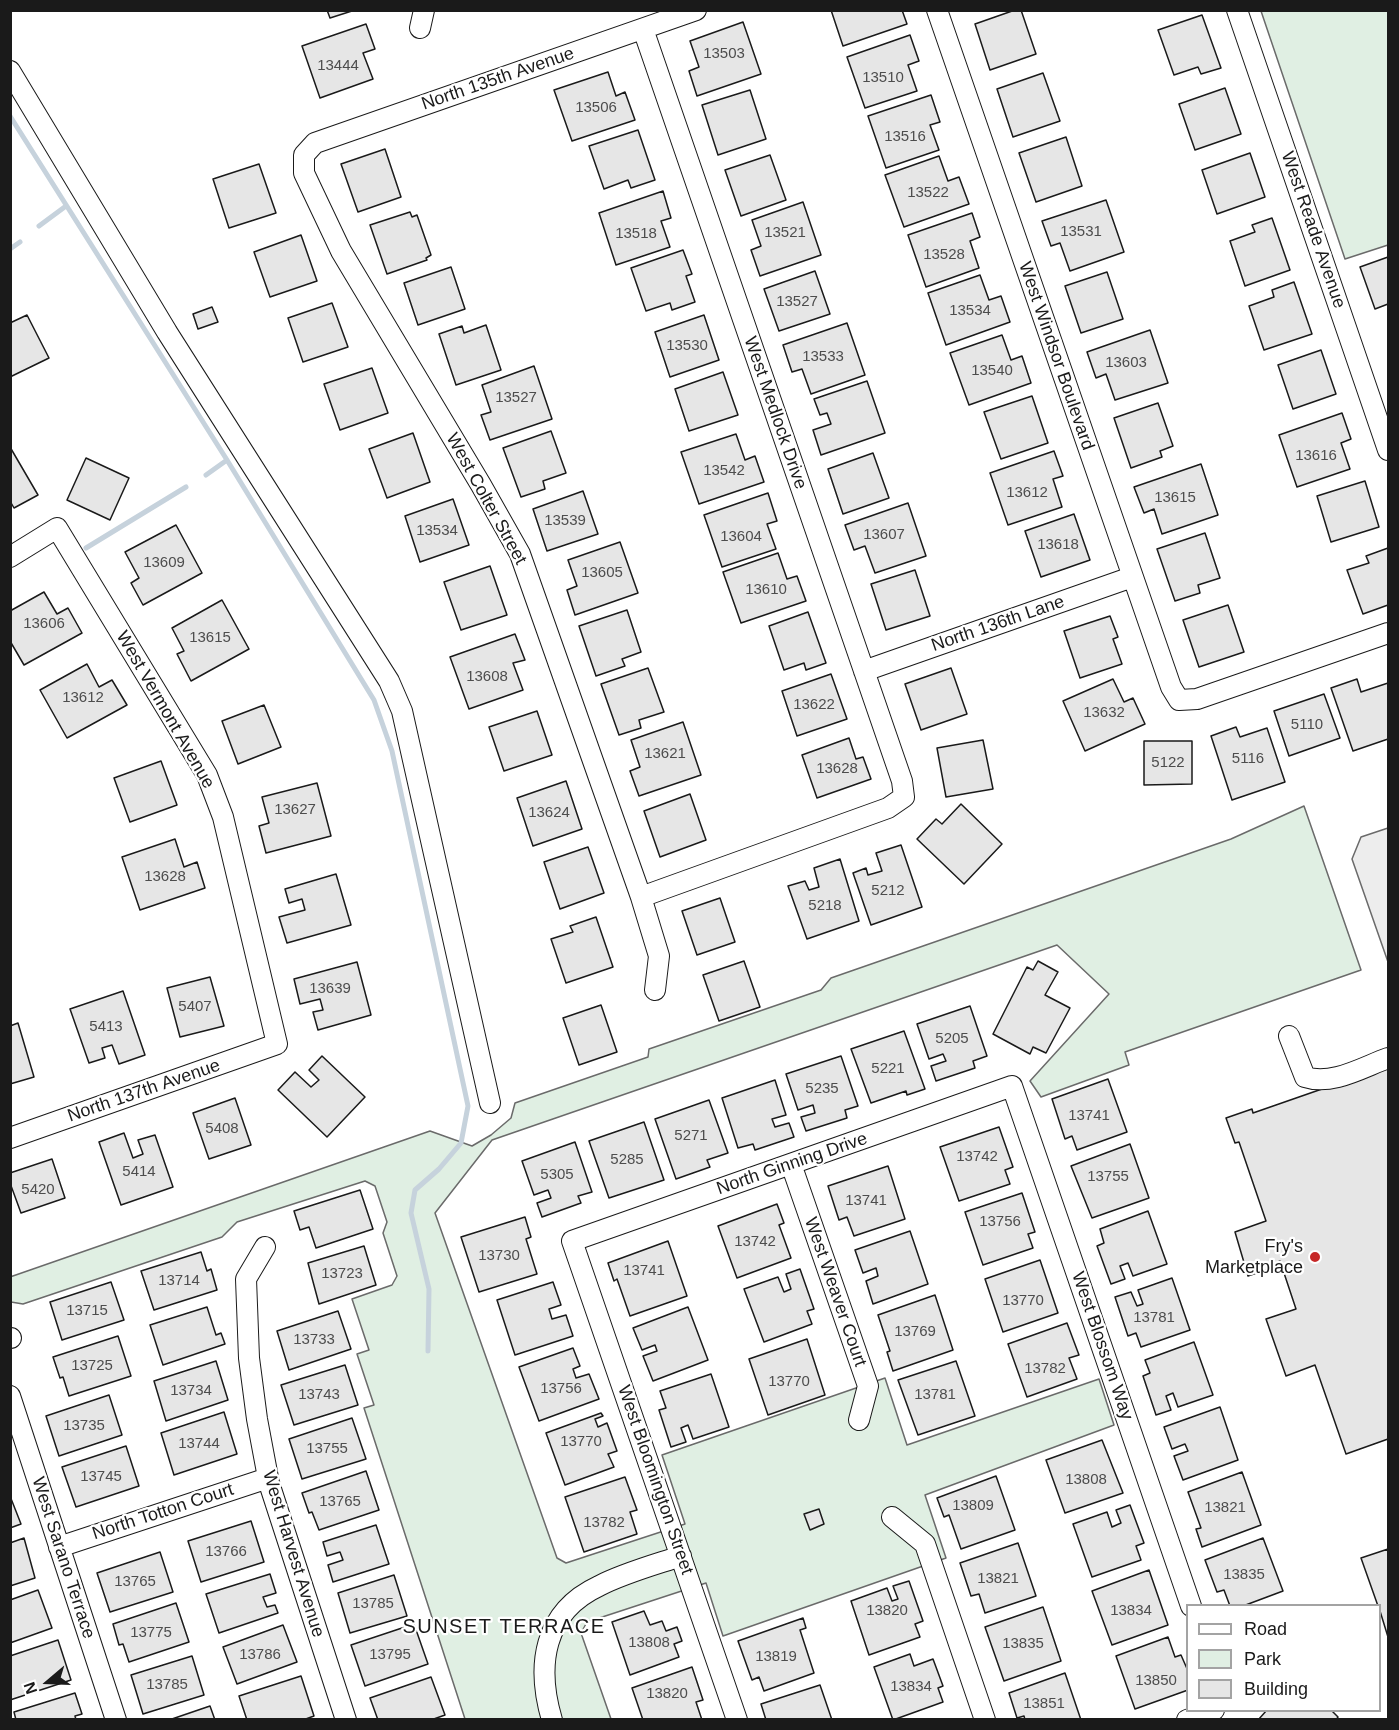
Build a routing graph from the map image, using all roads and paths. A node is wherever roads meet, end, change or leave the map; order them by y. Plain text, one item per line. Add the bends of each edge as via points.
1 (696, 10) edge
2 (937, 10) edge
3 (1237, 10) edge
4 (643, 29) junction
5 (10, 71) edge
6 (304, 155) joint
7 (1389, 450) edge
8 (10, 557) edge
9 (1132, 577) junction
10 (1389, 633) edge
11 (864, 671) junction
12 (641, 897) junction
13 (655, 990) dead end
14 (1289, 1036) dead end
15 (277, 1044) joint
16 (1389, 1058) edge
17 (1012, 1086) joint
18 (490, 1103) dead end
19 (10, 1138) edge
20 (791, 1164) junction
21 (573, 1241) joint
22 (266, 1247) dead end
23 (10, 1396) edge
24 (859, 1420) dead end
25 (268, 1478) junction
26 (892, 1517) dead end
27 (59, 1547) junction
28 (681, 1556) junction
29 (1191, 1604) edge
30 (1208, 1712) edge
31 (116, 1719) edge
32 (346, 1719) edge
33 (552, 1719) edge
34 (737, 1719) edge
35 (986, 1719) edge
36 (1187, 1719) edge

1 - 4 street, North 135th Avenue
2 - 9 street, West Windsor Boulevard
3 - 7 street, West Reade Avenue
4 - 6 street, North 135th Avenue via 315,143
4 - 11 street, West Medlock Drive
5 - 18 street via 167,333 389,681 402,711
6 - 12 street, West Colter Street via 304,173 341,250 520,554
8 - 15 street, West Vermont Avenue via 57,528 207,775 223,817
9 - 10 street, West Windsor Boulevard via 1179,700 1197,699
9 - 11 street, North 136th Lane
11 - 12 street, West Medlock Drive via 904,797 888,808
12 - 13 street, West Colter Street via 659,956
14 - 16 street via 1305,1077 1317,1081
15 - 19 street, North 137th Avenue
17 - 20 street, North Ginning Drive
17 - 29 street, West Blossom Way
20 - 21 street, North Ginning Drive
20 - 24 street, West Weaver Court via 868,1386
21 - 28 street, West Bloomington Street
22 - 25 street, West Harvest Avenue via 246,1279 249,1358
23 - 27 street, West Sarano Terrace
25 - 27 street, North Totton Court
25 - 32 street, West Harvest Avenue
26 - 35 street via 925,1544
27 - 31 street, West Sarano Terrace
28 - 33 street via 598,1586 562,1616 552,1633 544,1666
28 - 34 street, West Bloomington Street
30 - 36 street

